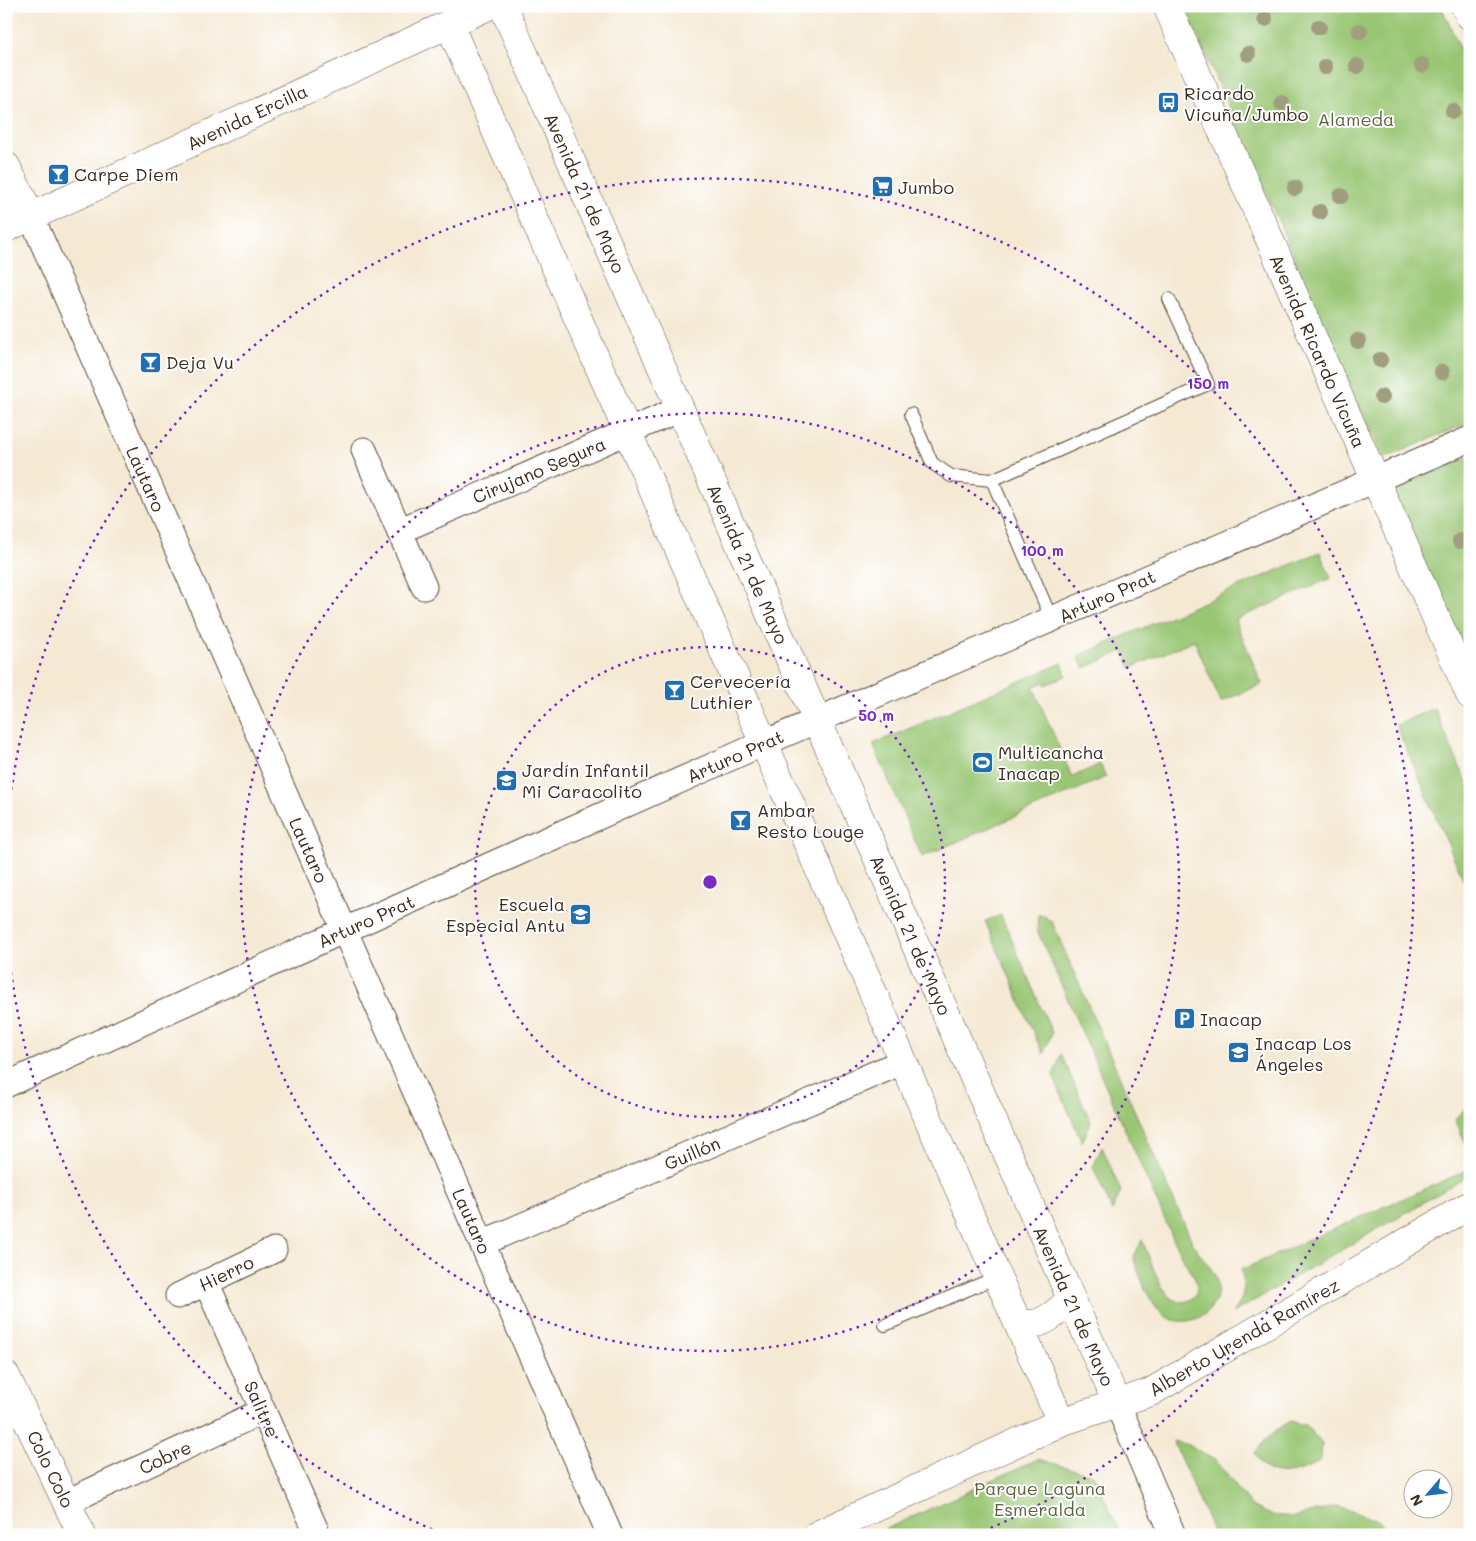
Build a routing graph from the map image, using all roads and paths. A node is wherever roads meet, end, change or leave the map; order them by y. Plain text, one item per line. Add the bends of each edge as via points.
1 (488, 6) edge
2 (503, 6) edge
3 (1167, 6) edge
4 (1465, 6) edge
5 (1470, 16) edge
6 (449, 24) junction
7 (6, 166) edge
8 (31, 216) junction
9 (6, 228) edge
10 (1169, 299) dead end
11 (680, 409) junction
12 (911, 414) dead end
13 (627, 432) junction
14 (1470, 439) edge
15 (364, 450) dead end
16 (1375, 479) junction
17 (992, 480) junction
18 (399, 531) junction
19 (424, 587) dead end
20 (1052, 620) junction
21 (1470, 695) edge
22 (817, 720) junction
23 (764, 743) junction
24 (345, 930) junction
25 (902, 1062) junction
26 (6, 1085) edge
27 (1470, 1205) edge
28 (482, 1243) junction
29 (274, 1250) dead end
30 (997, 1277) junction
31 (206, 1282) junction
32 (178, 1296) dead end
33 (1071, 1299) junction
34 (1017, 1322) junction
35 (885, 1325) dead end
36 (6, 1376) edge
37 (1117, 1403) junction
38 (263, 1411) junction
39 (1061, 1422) junction
40 (66, 1502) junction
41 (82, 1535) edge
42 (318, 1535) edge
43 (610, 1535) edge
44 (817, 1535) edge
45 (1172, 1535) edge

1 - 6 street, Avenida Ercilla
2 - 11 street, Avenida 21 de Mayo
3 - 16 street, Avenida Ricardo Vicuña
4 - 5 street
6 - 8 street, Avenida Ercilla
6 - 13 street
7 - 8 street, Lautaro
8 - 9 street, Avenida Ercilla
8 - 24 street, Lautaro
10 - 17 lane via 1208,384
11 - 13 street, Cirujano Segura
11 - 22 street, Avenida 21 de Mayo
12 - 17 lane via 932,462 951,476
13 - 18 street, Cirujano Segura
13 - 23 street
14 - 16 street, Arturo Prat
15 - 18 street
16 - 20 street, Arturo Prat
16 - 21 street, Avenida Ricardo Vicuña
17 - 20 lane
18 - 19 street
20 - 22 street, Arturo Prat
22 - 23 street, Arturo Prat
22 - 33 street, Avenida 21 de Mayo
23 - 24 street, Arturo Prat
23 - 25 street
24 - 26 street, Arturo Prat
24 - 28 street, Lautaro
25 - 28 street, Guillón
25 - 30 street
27 - 37 street, Alberto Urenda Ramírez via 1151,1392
28 - 43 street, Lautaro
29 - 31 street, Hierro
30 - 34 street
30 - 35 lane
31 - 32 street, Hierro
31 - 38 street, Salitre
33 - 34 street via 1055,1314 1033,1324
33 - 37 street, Avenida 21 de Mayo
34 - 39 street
36 - 40 street, Colo Colo
37 - 39 street, Alberto Urenda Ramírez
37 - 45 street, Avenida 21 de Mayo
38 - 40 street, Cobre
38 - 42 street, Salitre
39 - 44 street, Alberto Urenda Ramírez
40 - 41 street, Colo Colo

